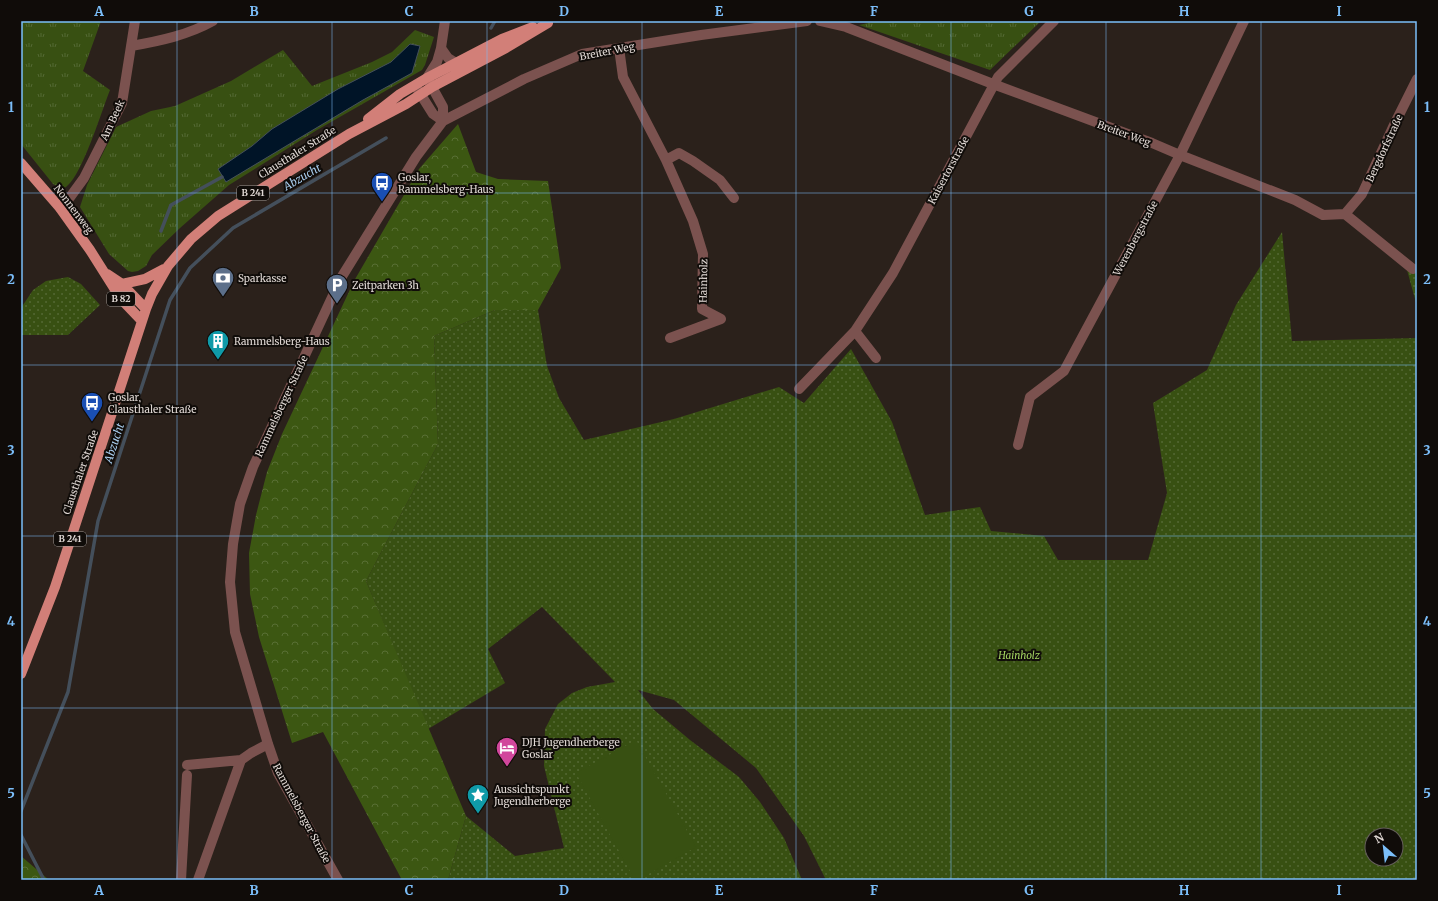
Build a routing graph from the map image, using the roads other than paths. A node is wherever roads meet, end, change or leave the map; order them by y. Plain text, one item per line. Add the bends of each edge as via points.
1 (135, 21) edge
2 (213, 21) edge
3 (445, 21) edge
4 (806, 21) edge
5 (820, 21) edge
6 (1054, 21) edge
7 (1244, 21) edge
8 (550, 22) edge
9 (131, 46) junction
10 (441, 48) junction
11 (619, 48) junction
12 (456, 62) junction
13 (1417, 79) edge
14 (429, 82) junction
15 (993, 84) junction
16 (415, 85) junction
17 (420, 94) junction
18 (443, 120) junction
19 (349, 134) junction
20 (1180, 155) junction
21 (666, 160) junction
22 (21, 163) edge
23 (734, 198) dead end
24 (60, 208) junction
25 (1345, 214) junction
26 (168, 266) junction
27 (1413, 269) dead end
28 (105, 273) junction
29 (122, 284) junction
30 (146, 309) junction
31 (142, 321) junction
32 (855, 331) junction
33 (670, 338) dead end
34 (876, 358) dead end
35 (799, 389) dead end
36 (1018, 445) dead end
37 (21, 674) edge
38 (268, 744) junction
39 (241, 760) junction
40 (181, 880) edge
41 (198, 880) edge
42 (338, 880) edge

1 - 9 street, Am Beek
2 - 9 street via 194,31 168,39
3 - 10 street
4 - 11 street, Breiter Weg
5 - 15 street, Breiter Weg via 846,27
6 - 15 street, Kaisertorstraße
7 - 20 street, Werenbergstraße
8 - 12 main road, Clausthaler Straße / B 241 via 502,39
8 - 14 main road, Clausthaler Straße / B 241 via 506,48
9 - 24 street, Am Beek via 122,103 84,178
10 - 12 street via 448,58
10 - 14 street
11 - 18 street, Breiter Weg via 582,54 524,79
11 - 21 street, Hainholz via 623,77
12 - 14 main road, Clausthaler Straße / B 241
13 - 25 street, Bergdorfstraße via 1362,194
14 - 16 main road, Clausthaler Straße / B 241
14 - 17 main road, Clausthaler Straße / B 241
14 - 18 street via 443,107
15 - 20 street, Breiter Weg
15 - 32 street, Kaisertorstraße via 894,273
16 - 17 street
16 - 19 main road, Clausthaler Straße / B 241
17 - 18 street via 433,114
17 - 19 main road, Clausthaler Straße / B 241
18 - 38 street, Rammelsberger Straße via 416,157 341,278 252,467 240,504 230,582 235,632
19 - 26 main road, Clausthaler Straße / B 241 via 218,216 191,239
20 - 25 street, Breiter Weg via 1295,200 1323,215
20 - 36 street, Werenbergstraße via 1064,371 1030,397
21 - 23 street via 678,153 694,161 720,180
21 - 33 street, Hainholz via 693,221 703,254 702,309 721,320
22 - 24 main road, Nonnenweg / B 82
24 - 28 main road, Nonnenweg / B 82
25 - 27 street
26 - 29 main road, B 82 via 145,279
26 - 30 main road, Clausthaler Straße / B 241
28 - 29 main road, Nonnenweg / B 82
28 - 31 main road, Nonnenweg / B 82 via 121,300
29 - 30 main road, Nonnenweg
30 - 31 main road, Clausthaler Straße / B 241
31 - 37 main road, Clausthaler Straße / B 241 via 55,587
32 - 34 street
32 - 35 street, Kaisertorstraße
38 - 39 street
38 - 42 street, Rammelsberger Straße via 278,773
39 - 40 street via 187,770
39 - 41 street

